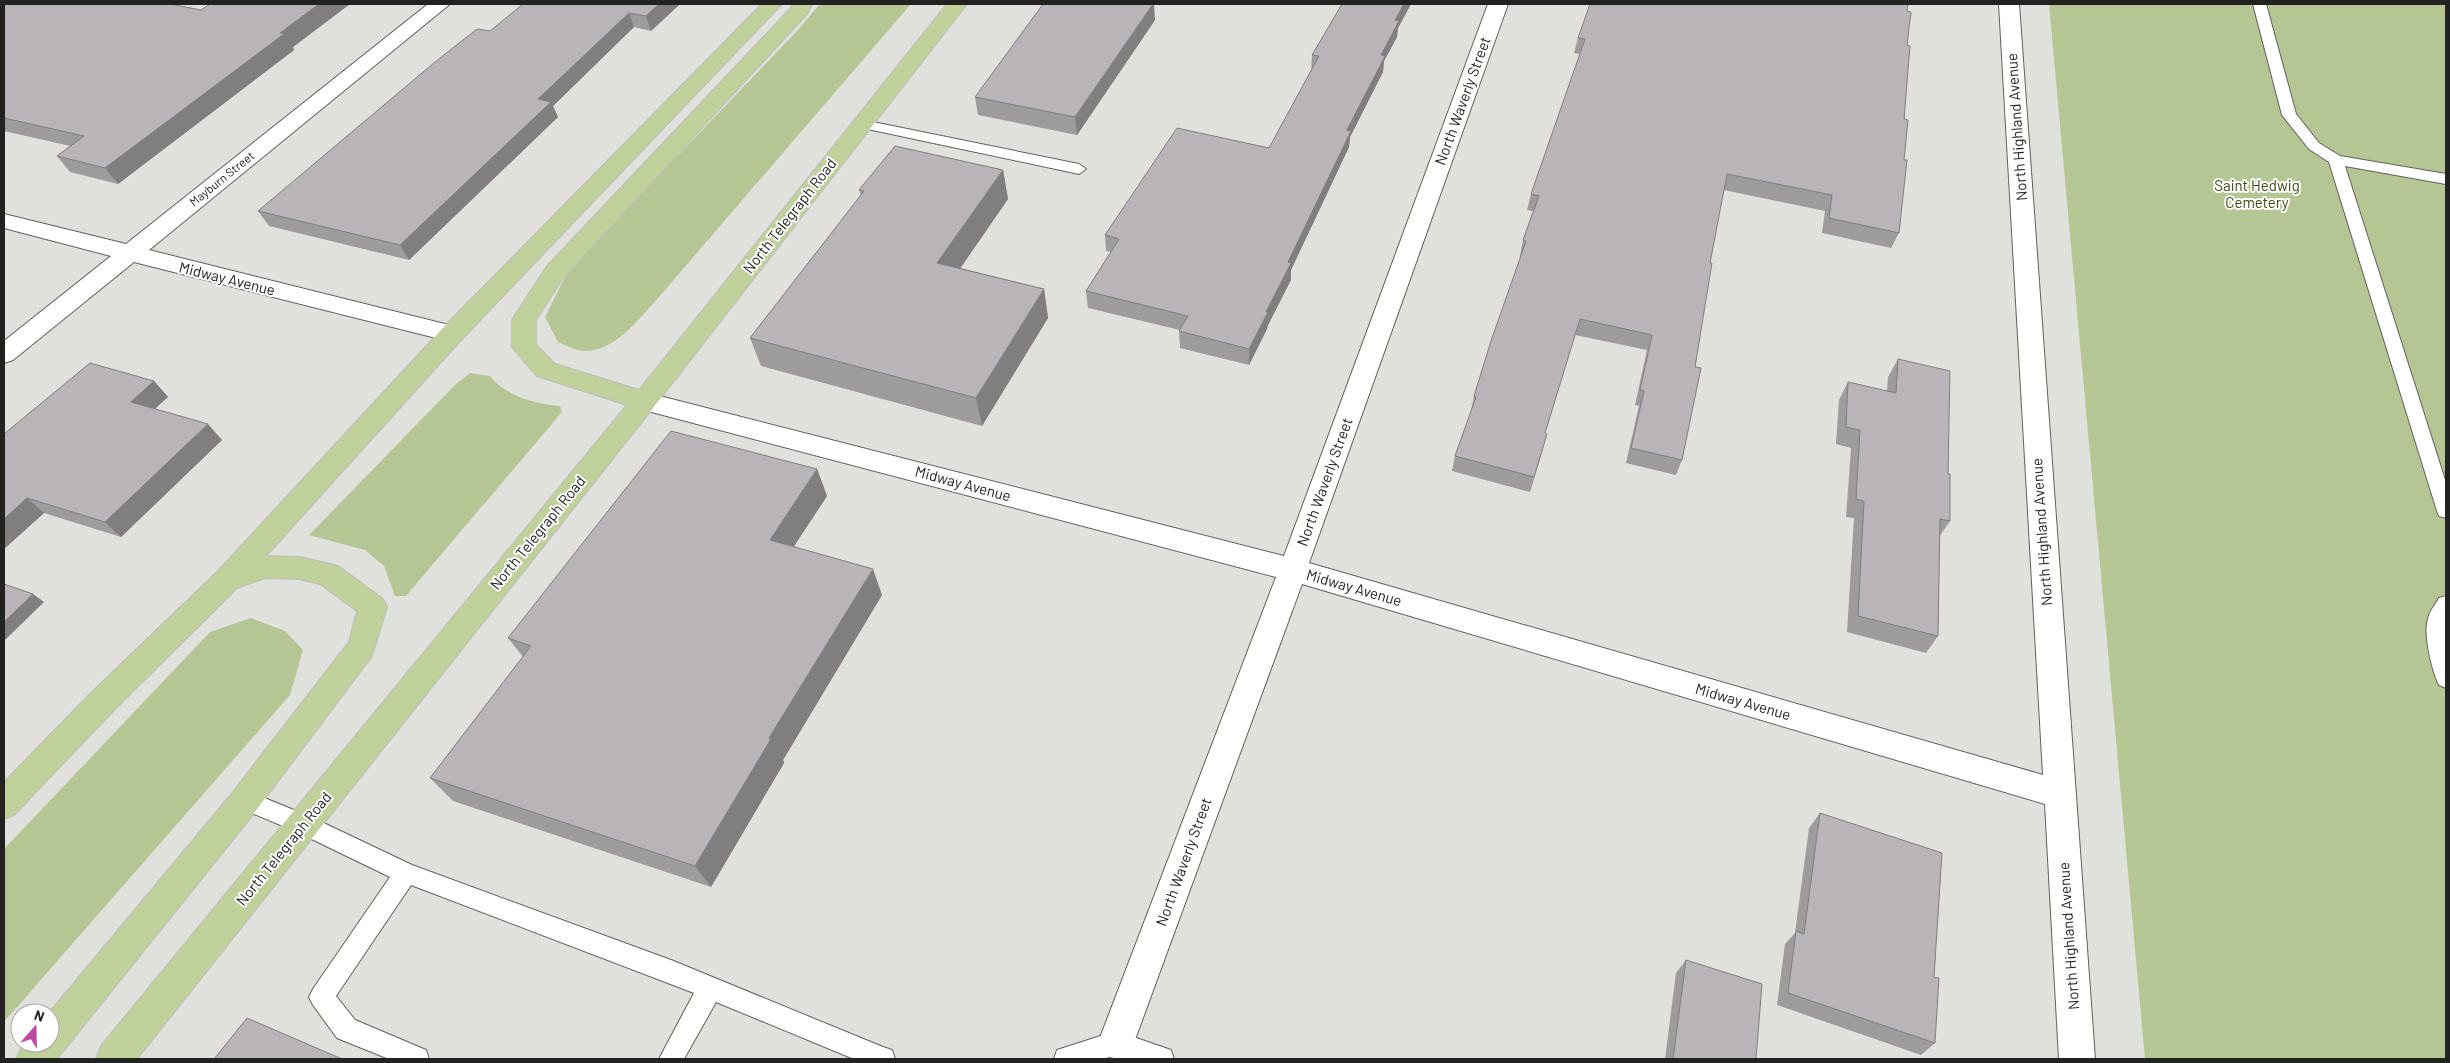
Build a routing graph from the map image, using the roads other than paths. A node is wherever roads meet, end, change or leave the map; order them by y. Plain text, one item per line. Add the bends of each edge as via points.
1 (440, 4) edge
2 (772, 4) edge
3 (802, 4) edge
4 (957, 4) edge
5 (1498, 4) edge
6 (2009, 4) edge
7 (2259, 4) edge
8 (863, 124) junction
9 (2336, 160) junction
10 (1079, 169) dead end
11 (2446, 179) edge
12 (4, 221) edge
13 (129, 254) junction
14 (452, 334) junction
15 (4, 354) edge
16 (644, 401) junction
17 (2446, 511) edge
18 (1293, 570) junction
19 (227, 580) junction
20 (2446, 604) edge
21 (2446, 679) edge
22 (103, 701) junction
23 (4, 780) edge
24 (2059, 794) junction
25 (246, 800) junction
26 (4, 804) edge
27 (303, 824) junction
28 (406, 873) junction
29 (710, 989) junction
30 (60, 1028) edge
31 (1116, 1043) junction
32 (114, 1059) edge
33 (417, 1059) edge
34 (671, 1059) edge
35 (883, 1059) edge
36 (1066, 1059) edge
37 (1162, 1059) edge
38 (2077, 1059) edge

1 - 13 street, Mayburn Street
2 - 14 main road
3 - 16 main road via 740,77 555,272 524,320 524,347 546,370
4 - 8 main road, North Telegraph Road
5 - 18 street, North Waverly Street
6 - 24 street, North Highland Avenue
7 - 9 lane via 2289,115 2314,146
8 - 10 lane
8 - 16 main road, North Telegraph Road
9 - 11 lane
9 - 17 lane
12 - 13 street, Midway Avenue
13 - 14 street, Midway Avenue
13 - 15 street, Mayburn Street
14 - 19 main road
16 - 18 street, Midway Avenue
16 - 27 main road, North Telegraph Road
18 - 24 street, Midway Avenue
18 - 31 street, North Waverly Street
19 - 22 main road
19 - 25 main road via 264,567 300,568 328,574 373,607 362,646
20 - 21 lane via 2437,620 2438,650
22 - 23 main road
22 - 26 main road
24 - 38 street, North Highland Avenue
25 - 27 lane
25 - 30 main road
27 - 28 lane
27 - 32 main road, North Telegraph Road
28 - 29 lane
28 - 33 lane via 321,997 346,1028
29 - 34 lane
29 - 35 lane
31 - 36 lane
31 - 37 lane

